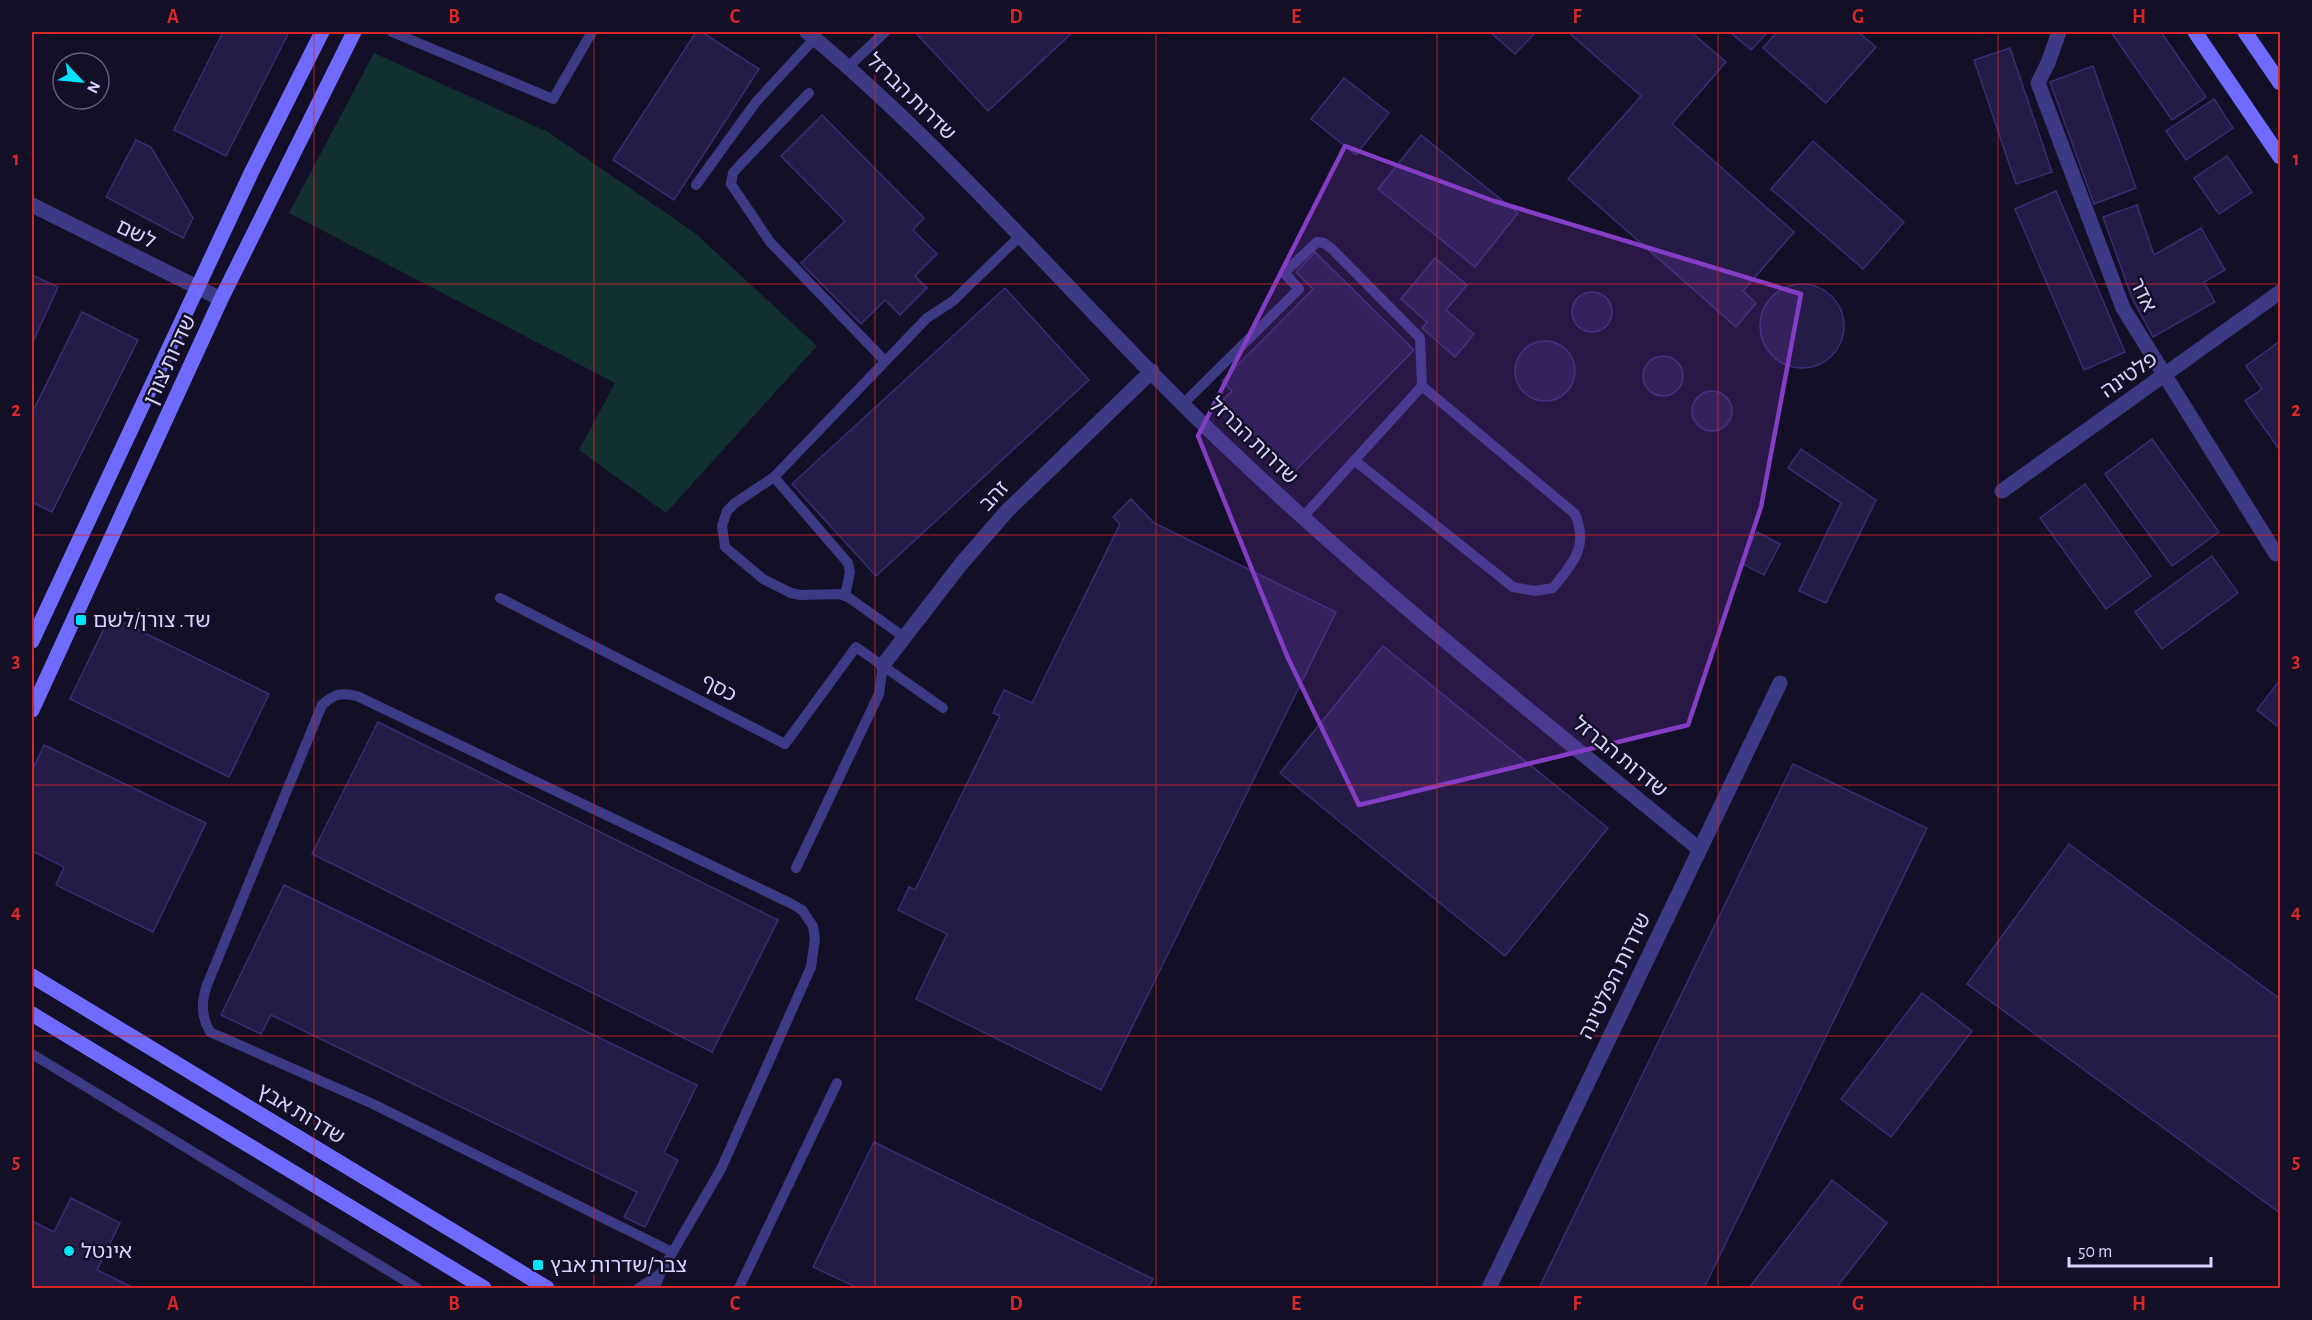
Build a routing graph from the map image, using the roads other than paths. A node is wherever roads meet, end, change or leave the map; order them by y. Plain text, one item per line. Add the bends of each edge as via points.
1 (322, 32) edge
2 (354, 32) edge
3 (392, 32) edge
4 (592, 32) edge
5 (885, 32) edge
6 (2059, 32) edge
7 (2195, 32) edge
8 (2245, 32) edge
9 (811, 35) edge
10 (849, 66) junction
11 (2280, 84) edge
12 (809, 93) dead end
13 (2280, 157) edge
14 (696, 185) dead end
15 (32, 205) edge
16 (1020, 236) junction
17 (197, 287) junction
18 (2280, 292) edge
19 (222, 300) junction
20 (885, 361) junction
21 (1152, 371) junction
22 (2165, 375) junction
23 (1422, 386) junction
24 (1184, 403) junction
25 (1354, 460) junction
26 (774, 477) junction
27 (2002, 491) dead end
28 (1303, 516) junction
29 (2276, 554) dead end
30 (845, 596) junction
31 (500, 598) dead end
32 (904, 637) junction
33 (32, 641) edge
34 (883, 665) junction
35 (1780, 682) dead end
36 (943, 708) dead end
37 (32, 710) edge
38 (1700, 849) junction
39 (796, 868) dead end
40 (32, 976) edge
41 (32, 1014) edge
42 (32, 1054) edge
43 (837, 1083) dead end
44 (672, 1252) junction
45 (660, 1274) junction
46 (417, 1288) edge
47 (484, 1288) edge
48 (548, 1288) edge
49 (639, 1288) edge
50 (655, 1288) edge
51 (738, 1288) edge
52 (1488, 1288) edge

1 - 17 street, שדרות צורן
2 - 19 street, שדרות צורן
3 - 4 lane via 552,99
5 - 10 lane
6 - 22 street, אדר via 2038,83 2123,308
7 - 13 street
8 - 11 street
9 - 10 street, שדרות הברזל
9 - 14 lane
10 - 16 street, שדרות הברזל
12 - 20 lane via 733,173 731,184 770,242
15 - 17 street, לשם
16 - 20 lane via 953,301 927,318
16 - 21 street, שדרות הברזל
17 - 19 street, לשם
17 - 33 street, שדרות צורן
18 - 22 street, פלטינה
19 - 37 street, שדרות צורן
20 - 26 lane
21 - 24 street, שדרות הברזל
21 - 32 street, זהב via 1007,511
22 - 27 street, פלטינה
22 - 29 street, אדר
23 - 24 lane via 1420,338 1332,249 1317,242 1284,273 1299,289
23 - 25 lane
23 - 25 lane via 1575,514 1582,531 1578,556 1553,588 1535,591 1513,587
24 - 28 street, שדרות הברזל
25 - 28 lane
26 - 30 lane via 848,563
26 - 30 lane via 728,511 722,526 725,547 747,567 791,593
28 - 38 street, שדרות הברזל via 1481,670
30 - 32 lane
31 - 34 lane, כסף via 785,744 856,647
32 - 34 street, זהב
34 - 36 lane
34 - 39 lane via 879,693
35 - 38 street, שדרות הפלטינה
38 - 52 street, שדרות הפלטינה
40 - 48 street, שדרות אבץ
41 - 47 street
42 - 46 lane
43 - 51 lane
44 - 44 lane via 721,1169 803,989 814,954 809,917 790,903 357,696 332,695 322,705 207,985 202,1008 210,1032 373,1104
44 - 45 lane
45 - 49 lane
45 - 50 lane

